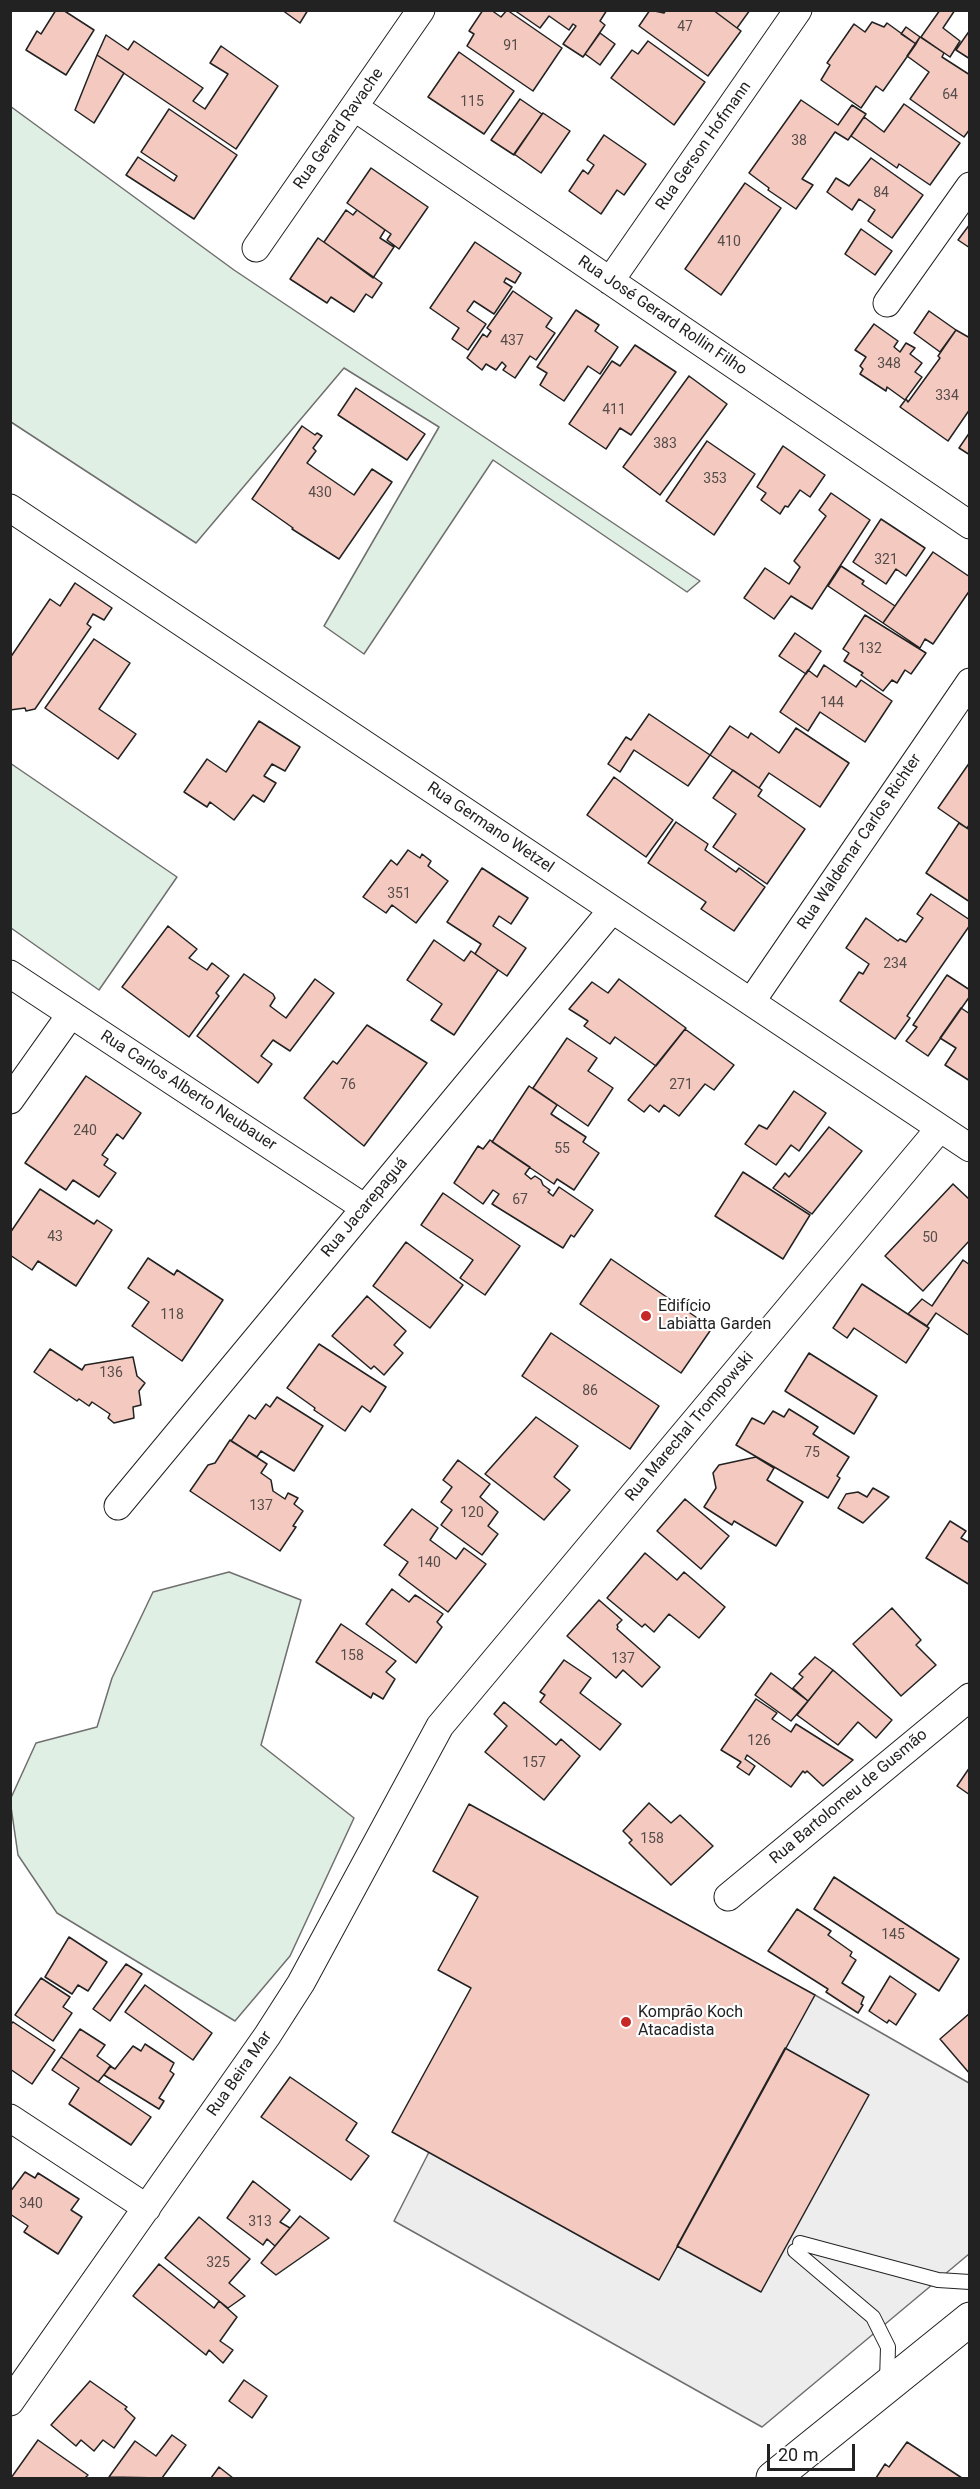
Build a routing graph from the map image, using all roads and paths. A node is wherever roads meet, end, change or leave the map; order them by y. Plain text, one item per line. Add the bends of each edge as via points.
1 (421, 10) edge
2 (798, 10) edge
3 (354, 107) junction
4 (969, 186) edge
5 (256, 248) dead end
6 (610, 281) junction
7 (887, 303) dead end
8 (10, 508) edge
9 (969, 525) edge
10 (969, 682) edge
11 (612, 910) junction
12 (10, 974) edge
13 (751, 1002) junction
14 (71, 1014) junction
15 (10, 1100) edge
16 (940, 1128) junction
17 (969, 1148) edge
18 (365, 1208) junction
19 (118, 1506) dead end
20 (969, 1697) edge
21 (440, 1726) joint
22 (728, 1897) dead end
23 (10, 2118) edge
24 (147, 2208) junction
25 (969, 2282) edge
26 (969, 2319) edge
27 (887, 2386) junction
28 (10, 2402) edge
29 (773, 2478) edge

1 - 3 street, Rua Gerard Ravache
2 - 6 street, Rua Gerson Hofmann
3 - 5 street, Rua Gerard Ravache
3 - 6 street, Rua José Gerard Rollin Filho
4 - 7 street
6 - 9 street, Rua José Gerard Rollin Filho
8 - 11 street, Rua Germano Wetzel
10 - 13 street, Rua Waldemar Carlos Richter
11 - 13 street, Rua Germano Wetzel
11 - 18 street, Rua Jacarepaguá
12 - 14 street, Rua Carlos Alberto Neubauer
13 - 16 street, Rua Germano Wetzel
14 - 15 street
14 - 18 street, Rua Carlos Alberto Neubauer
16 - 17 street, Rua Germano Wetzel
16 - 21 street, Rua Marechal Trompowski
18 - 19 street, Rua Jacarepaguá
20 - 22 street, Rua Bartolomeu de Gusmão
21 - 24 street, Rua Beira Mar via 301,1983
23 - 24 street
24 - 28 street, Rua Beira Mar
25 - 27 lane via 938,2280 797,2247 873,2317 888,2347
26 - 27 main road
27 - 29 main road

